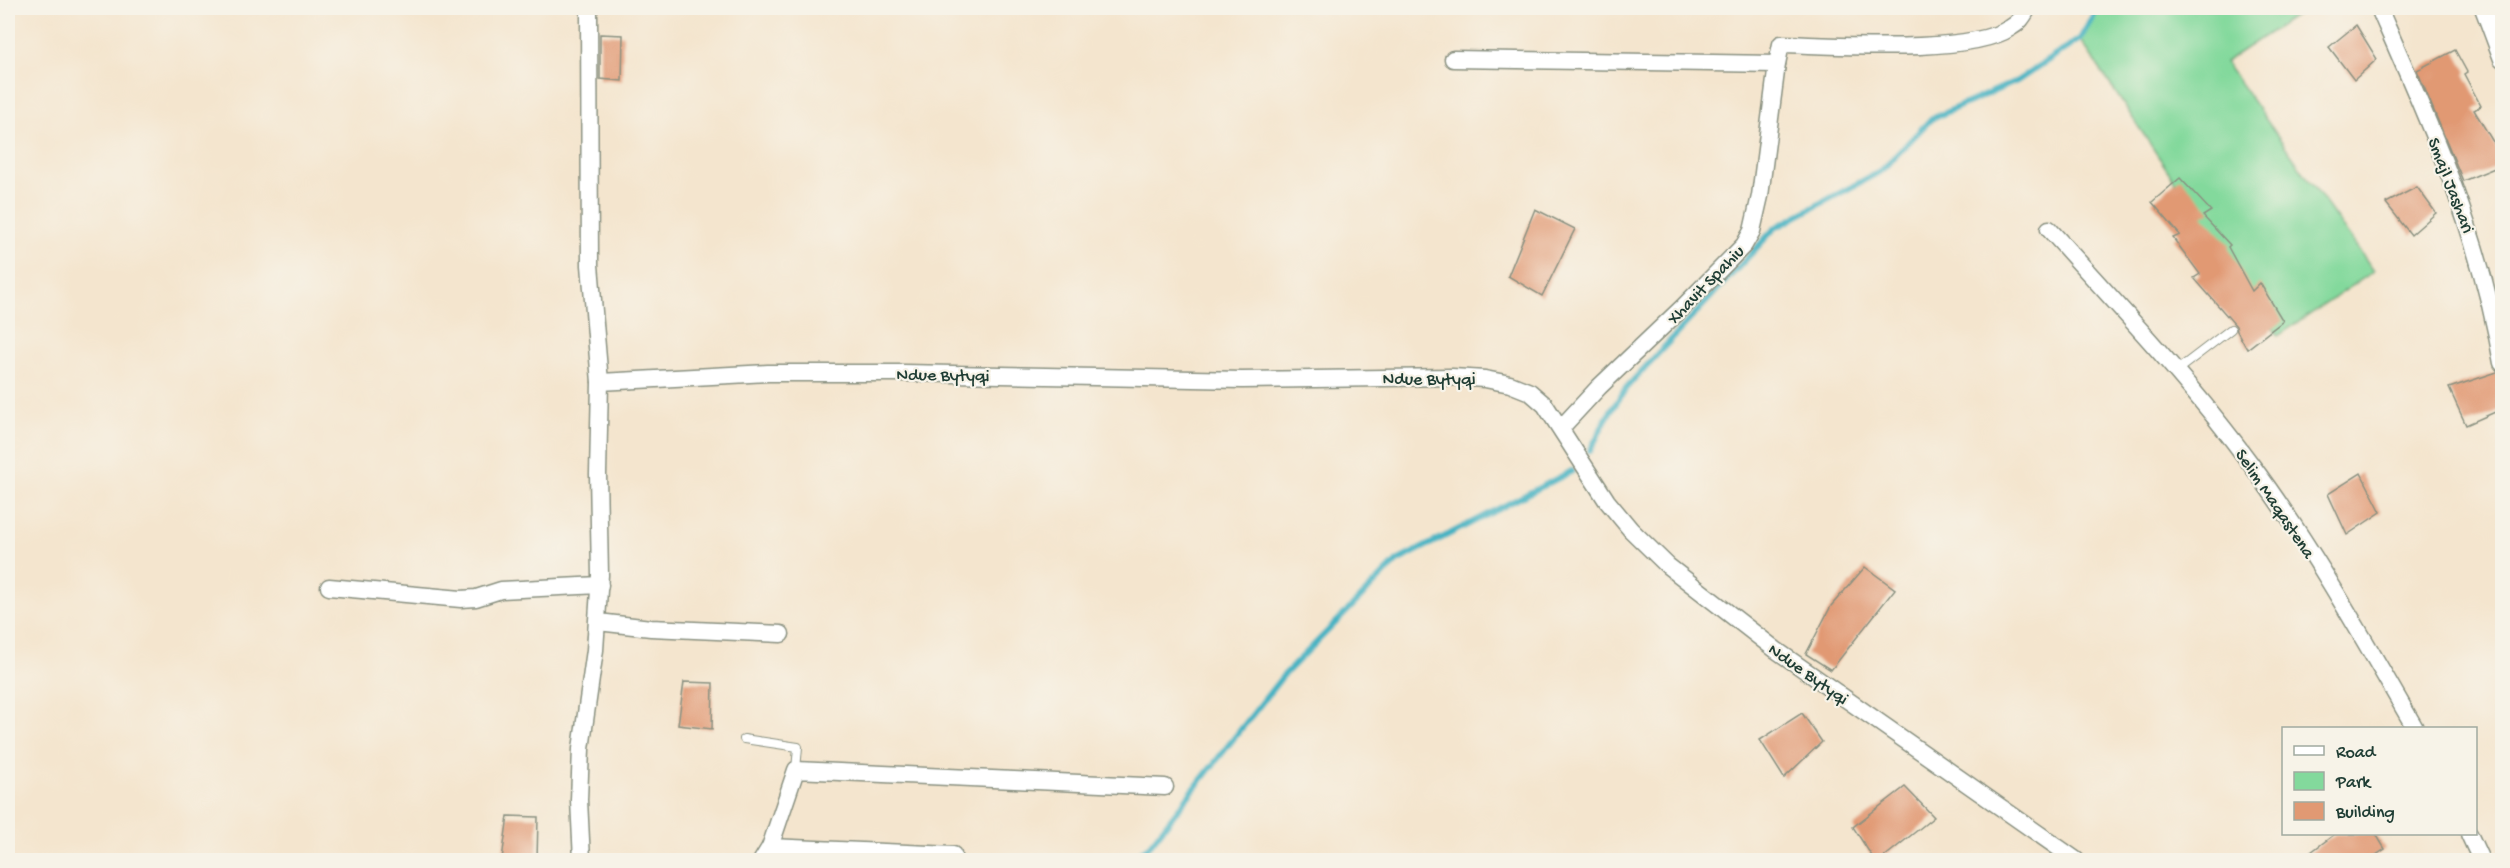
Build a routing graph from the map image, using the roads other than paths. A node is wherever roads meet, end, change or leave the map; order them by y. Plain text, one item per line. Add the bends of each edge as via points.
1 (589, 8) edge
2 (2028, 8) edge
3 (2483, 8) edge
4 (2381, 13) dead end
5 (1453, 59) dead end
6 (2502, 59) edge
7 (1777, 64) junction
8 (2049, 229) dead end
9 (2231, 329) dead end
10 (2502, 363) edge
11 (2176, 371) junction
12 (600, 382) junction
13 (1561, 428) junction
14 (600, 585) junction
15 (329, 587) dead end
16 (598, 622) junction
17 (781, 634) dead end
18 (2414, 727) edge
19 (744, 739) dead end
20 (795, 770) junction
21 (1165, 787) dead end
22 (2469, 835) edge
23 (766, 854) edge
24 (953, 855) dead end
25 (582, 861) edge
26 (2076, 861) edge
27 (2481, 861) edge

1 - 12 street via 590,265
2 - 7 street, Xhavit Spahiu via 2023,19 1991,36 1899,46 1781,44
3 - 6 street
4 - 10 street, Smajl Jashari via 2468,223 2489,293
5 - 7 street
7 - 13 street, Xhavit Spahiu via 1760,196 1752,231 1744,245
8 - 11 street, Selim Maqastena
9 - 11 lane
11 - 18 street, Selim Maqastena via 2252,465 2309,549
12 - 13 street, Ndue Bytyqi via 847,373 1242,380 1452,377 1485,379 1530,392
12 - 14 street
13 - 26 street, Ndue Bytyqi via 1607,501 1668,566 1776,650
14 - 15 street via 501,590 461,599
14 - 16 street
16 - 17 street
16 - 25 street via 581,749
19 - 20 lane via 798,747
20 - 21 street
20 - 23 street
22 - 27 street
23 - 24 street

